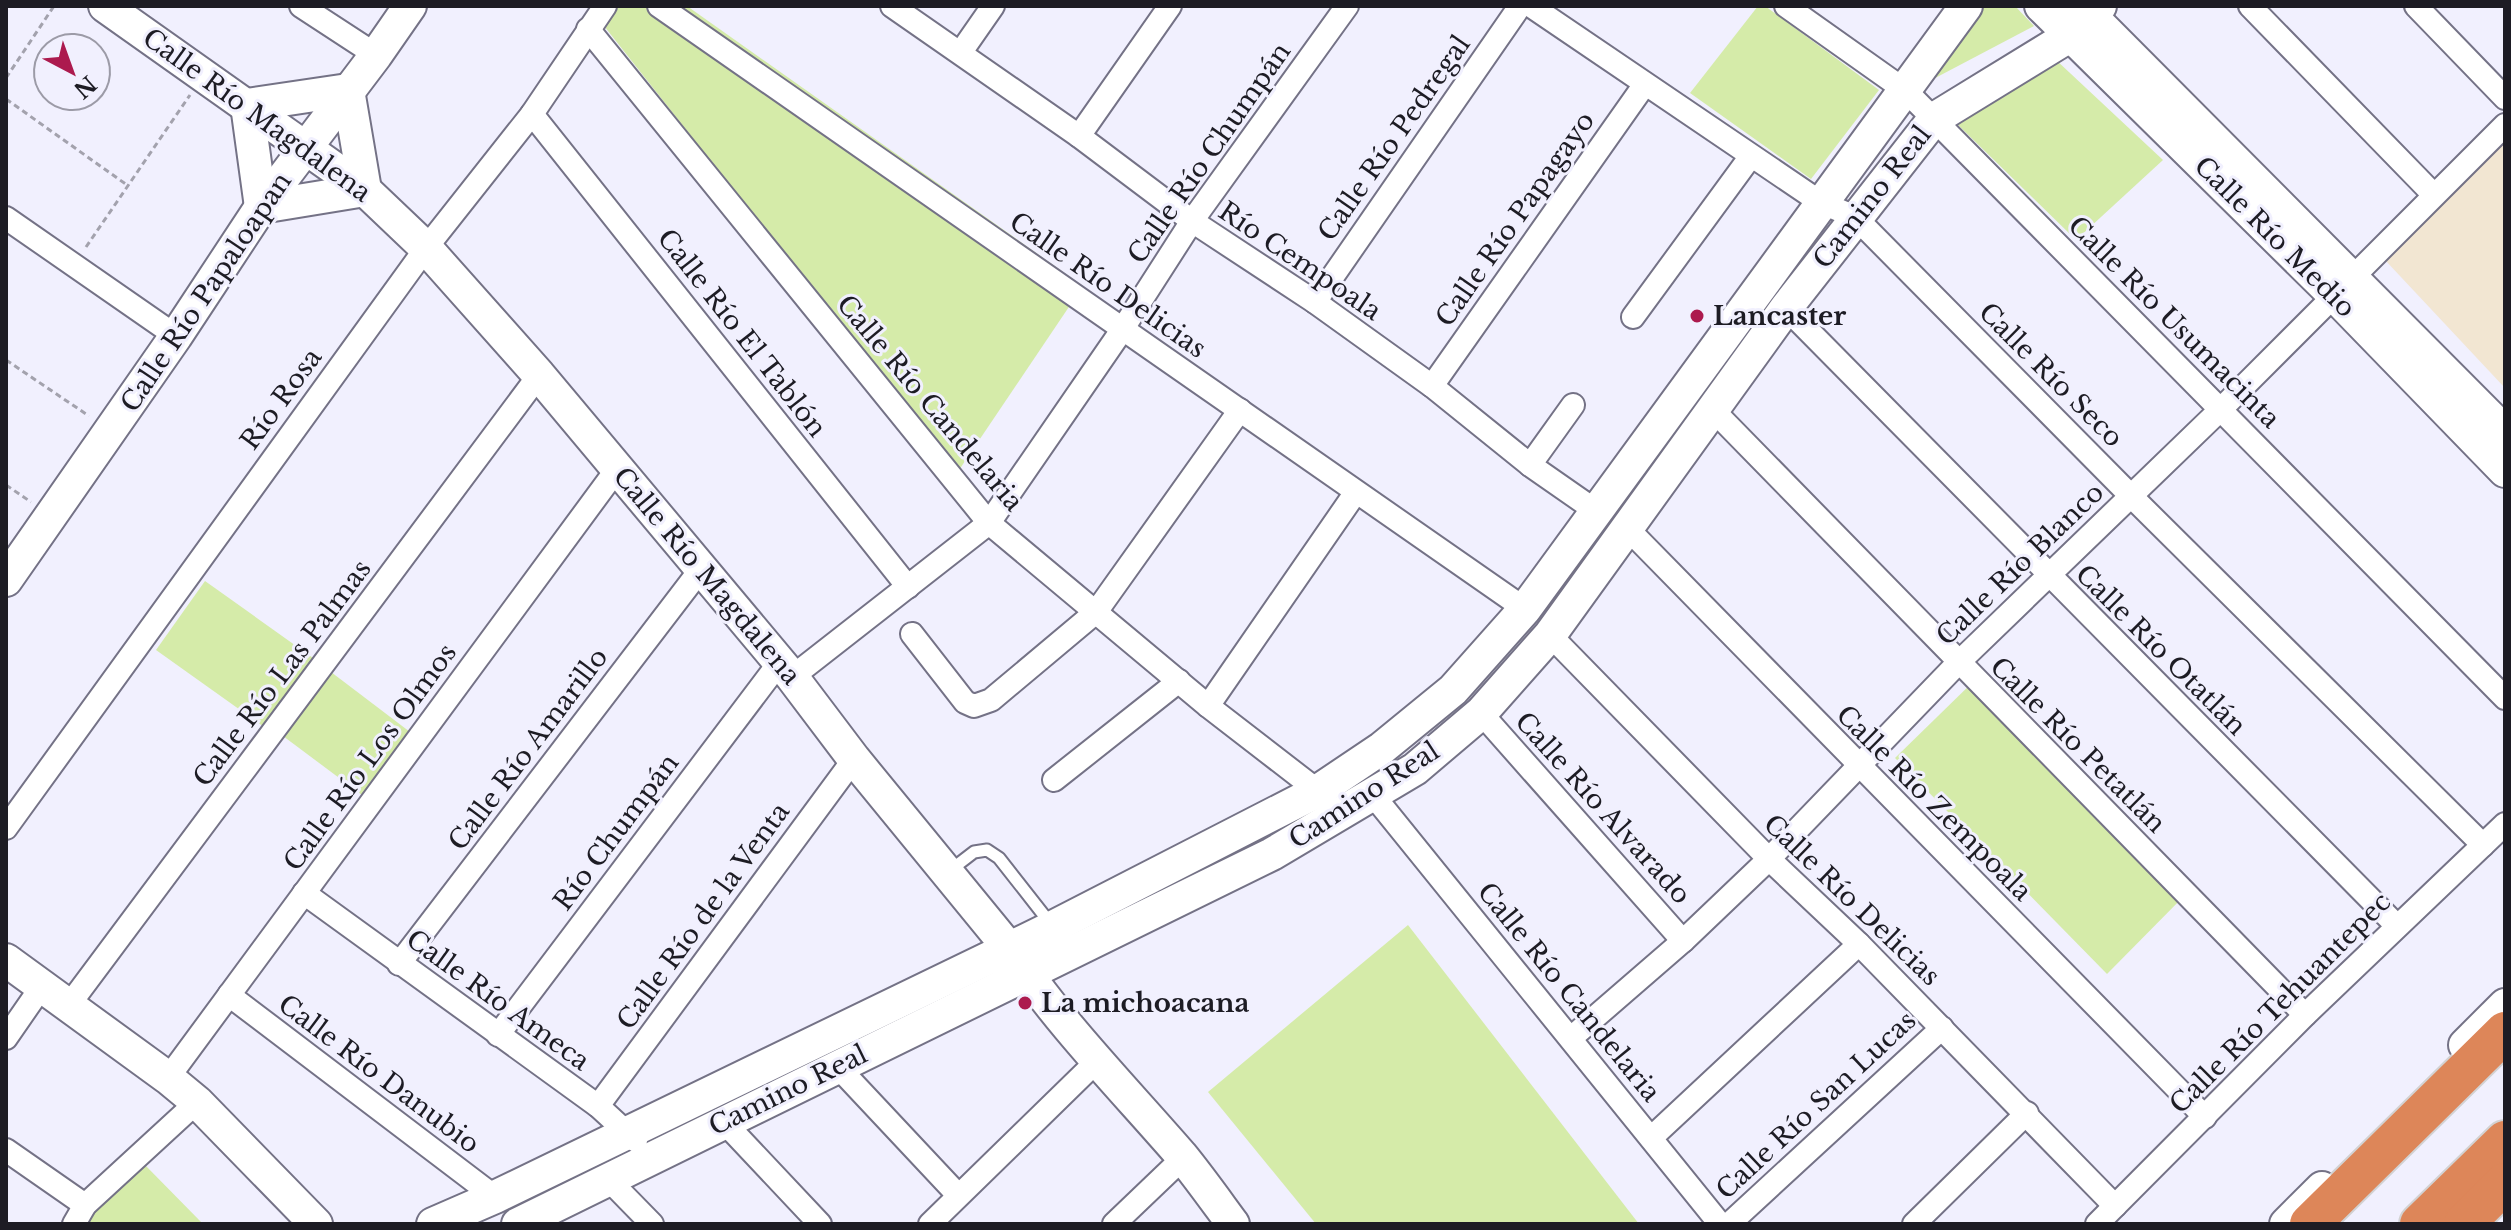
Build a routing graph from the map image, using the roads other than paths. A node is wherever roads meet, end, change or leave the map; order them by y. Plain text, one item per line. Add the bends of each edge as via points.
1 (105, 6) edge
2 (301, 6) edge
3 (410, 6) edge
4 (605, 6) edge
5 (659, 6) edge
6 (892, 6) edge
7 (993, 6) edge
8 (1170, 6) edge
9 (1347, 6) edge
10 (1520, 6) edge
11 (1531, 6) edge
12 (1786, 6) edge
13 (2041, 6) edge
14 (2250, 6) edge
15 (2416, 6) edge
16 (1963, 8) edge
17 (2085, 16) edge
18 (588, 29) junction
19 (961, 52) junction
20 (376, 55) junction
21 (1645, 84) junction
22 (348, 90) junction
23 (1906, 91) junction
24 (2505, 98) edge
25 (247, 105) junction
26 (532, 114) junction
27 (1934, 119) junction
28 (2505, 125) edge
29 (1079, 136) junction
30 (305, 148) junction
31 (1751, 156) junction
32 (365, 190) junction
33 (2433, 194) junction
34 (1820, 202) junction
35 (261, 207) junction
36 (1855, 217) junction
37 (6, 218) edge
38 (1192, 221) junction
39 (426, 248) junction
40 (2344, 287) junction
41 (1315, 302) junction
42 (1786, 308) junction
43 (1633, 317) dead end
44 (1122, 330) junction
45 (176, 336) junction
46 (1700, 367) junction
47 (539, 375) junction
48 (1432, 386) junction
49 (1721, 398) junction
50 (1573, 405) dead end
51 (1240, 410) junction
52 (2220, 410) junction
53 (2505, 432) edge
54 (1646, 440) junction
55 (1675, 463) junction
56 (1530, 465) junction
57 (617, 469) junction
58 (2505, 471) edge
59 (1356, 492) junction
60 (2130, 495) junction
61 (1596, 511) junction
62 (989, 523) junction
63 (1626, 527) junction
64 (701, 569) junction
65 (2048, 576) junction
66 (6, 580) edge
67 (908, 587) junction
68 (1525, 609) junction
69 (1096, 612) junction
70 (912, 634) dead end
71 (1550, 635) junction
72 (1958, 663) junction
73 (785, 670) junction
74 (1179, 681) junction
75 (2505, 698) edge
76 (1208, 706) junction
77 (1481, 713) junction
78 (854, 759) junction
79 (1858, 766) junction
80 (1054, 780) dead end
81 (1318, 791) junction
82 (1373, 795) junction
83 (1256, 823) junction
84 (2505, 824) edge
85 (6, 828) edge
86 (2483, 845) junction
87 (1272, 854) junction
88 (1769, 859) junction
89 (948, 872) junction
90 (304, 893) junction
91 (2397, 926) junction
92 (1053, 927) junction
93 (1683, 941) junction
94 (1859, 944) junction
95 (1008, 947) junction
96 (6, 960) edge
97 (399, 964) junction
98 (1026, 974) junction
99 (42, 986) junction
100 (229, 995) junction
101 (69, 1005) junction
102 (2505, 1005) edge
103 (2305, 1015) junction
104 (1942, 1028) junction
105 (2505, 1032) edge
106 (498, 1035) junction
107 (6, 1038) edge
108 (1571, 1038) junction
109 (1097, 1061) junction
110 (837, 1066) junction
111 (168, 1078) junction
112 (197, 1102) junction
113 (598, 1106) junction
114 (2027, 1113) junction
115 (2205, 1117) junction
116 (724, 1122) junction
117 (627, 1134) junction
118 (1651, 1138) junction
119 (2505, 1141) edge
120 (6, 1150) edge
121 (657, 1155) junction
122 (1183, 1158) junction
123 (608, 1179) junction
124 (958, 1195) junction
125 (495, 1197) junction
126 (2115, 1206) junction
127 (79, 1214) edge
128 (316, 1224) edge
129 (433, 1224) edge
130 (518, 1224) edge
131 (652, 1224) edge
132 (820, 1224) edge
133 (930, 1224) edge
134 (1114, 1224) edge
135 (1233, 1224) edge
136 (1720, 1224) edge
137 (1729, 1224) edge
138 (1914, 1224) edge
139 (2097, 1224) edge
140 (2286, 1224) edge
141 (2310, 1224) edge
142 (2420, 1224) edge

1 - 25 street, Calle Río Magdalena
2 - 20 street
3 - 20 street, Calle Río Papaloapan
4 - 18 street, Río Rosa
5 - 44 street, Calle Río Delicias
6 - 19 street, Río Cempoala
7 - 19 street
8 - 29 street
9 - 38 street, Calle Río Chumpán
10 - 41 street, Calle Río Pedregal
11 - 21 street, Calle Río Seco
12 - 23 street, Calle Río Usumacinta
13 - 17 street, Calle Río Medio
14 - 33 street
15 - 24 street
16 - 23 street, Camino Real
17 - 27 street, Camino Real
17 - 40 street, Calle Río Medio
18 - 26 street, Río Rosa
18 - 62 street, Calle Río Candelaria
19 - 29 street, Río Cempoala
20 - 22 street, Calle Río Papaloapan
21 - 31 street, Calle Río Seco
21 - 48 street, Calle Río Papagayo
22 - 25 street
22 - 30 street, Calle Río Papaloapan
22 - 32 street
23 - 27 street, Calle Río Usumacinta
23 - 34 street, Camino Real
25 - 30 street, Calle Río Magdalena
25 - 35 street
26 - 39 street, Río Rosa
26 - 67 street, Calle Río El Tablón
27 - 36 street, Camino Real
27 - 52 street, Calle Río Usumacinta
28 - 33 street, Calle Río Blanco
29 - 38 street, Río Cempoala
30 - 32 street, Calle Río Magdalena
30 - 35 street, Calle Río Papaloapan
31 - 34 street, Calle Río Seco
31 - 43 street
32 - 35 street
32 - 39 street, Calle Río Magdalena
33 - 40 street, Calle Río Blanco
34 - 36 street, Calle Río Seco
34 - 46 street, Camino Real
35 - 45 street, Calle Río Papaloapan
36 - 42 street, Camino Real
36 - 60 street, Calle Río Seco
37 - 45 street
38 - 41 street, Río Cempoala
38 - 44 street, Calle Río Chumpán
39 - 47 street, Calle Río Magdalena
39 - 85 street, Río Rosa
40 - 52 street, Calle Río Blanco
40 - 53 street, Calle Río Medio
40 - 58 street, Calle Río Medio
41 - 48 street, Río Cempoala
42 - 49 street, Camino Real
42 - 65 street, Calle Río Otatlán
44 - 51 street, Calle Río Delicias
44 - 62 street, Calle Río Chumpán
45 - 66 street, Calle Río Papaloapan
46 - 49 street
46 - 54 street, Camino Real
47 - 57 street, Calle Río Magdalena
47 - 101 street, Calle Río Las Palmas
48 - 56 street, Río Cempoala
49 - 55 street, Camino Real
49 - 72 street, Calle Río Petatlán
50 - 56 street
51 - 59 street, Calle Río Delicias
51 - 69 street
52 - 60 street, Calle Río Blanco
52 - 75 street, Calle Río Usumacinta
54 - 55 street
54 - 61 street, Camino Real
55 - 63 street, Camino Real
56 - 61 street, Río Cempoala
57 - 64 street, Calle Río Magdalena
57 - 90 street, Calle Río Los Olmos
59 - 68 street, Calle Río Delicias
59 - 76 street
60 - 65 street, Calle Río Blanco
60 - 86 street, Calle Río Seco
61 - 68 street, Camino Real
62 - 67 street, Calle Río Chumpán
62 - 69 street, Calle Río Candelaria
63 - 71 street, Camino Real
63 - 79 street, Calle Río Zempoala
64 - 73 street, Calle Río Magdalena
64 - 97 street, Calle Río Amarillo
65 - 72 street, Calle Río Blanco
65 - 91 street, Calle Río Otatlán
67 - 73 street, Calle Río Chumpán
68 - 81 street, Camino Real via 1453,690
69 - 70 street via 991,700 974,706 959,696
69 - 74 street, Calle Río Candelaria
71 - 77 street, Camino Real
71 - 88 street, Calle Río Delicias
72 - 79 street, Calle Río Blanco
72 - 103 street, Calle Río Petatlán
73 - 78 street, Calle Río Magdalena
73 - 106 street, Río Chumpán
74 - 76 street, Calle Río Candelaria
74 - 80 street
76 - 81 street, Calle Río Candelaria
77 - 82 street, Camino Real via 1415,769
77 - 93 street, Calle Río Alvarado
78 - 89 street, Calle Río Magdalena
78 - 113 street, Calle Río de la Venta
79 - 88 street, Calle Río Blanco
79 - 115 street, Calle Río Zempoala
81 - 83 street, Camino Real
82 - 87 street, Camino Real
82 - 108 street, Calle Río Candelaria
83 - 87 street
83 - 92 street, Camino Real
84 - 86 street, Calle Río Tehuantepec
86 - 91 street, Calle Río Tehuantepec
87 - 98 street, Camino Real
88 - 93 street, Calle Río Blanco
88 - 94 street, Calle Río Delicias
89 - 92 lane via 974,852 987,850
89 - 95 street, Calle Río Magdalena
90 - 97 street, Calle Río Ameca
90 - 100 street, Calle Río Los Olmos
91 - 103 street, Calle Río Tehuantepec
92 - 95 street, Camino Real
93 - 108 street, Calle Río Blanco
94 - 104 street, Calle Río Delicias
94 - 118 street
95 - 98 street, Calle Río Magdalena
95 - 117 street, Camino Real
96 - 99 street
97 - 106 street, Calle Río Ameca
98 - 109 street, Calle Río Magdalena
98 - 110 street, Camino Real
99 - 101 street
99 - 107 street
100 - 111 street, Calle Río Los Olmos
100 - 125 street, Calle Río Danubio
101 - 111 street
102 - 140 street
103 - 115 street, Calle Río Tehuantepec
104 - 114 street, Calle Río Delicias
104 - 137 street, Calle Río San Lucas
105 - 141 highway
106 - 113 street, Calle Río Ameca
108 - 118 street, Calle Río Candelaria
109 - 122 street, Calle Río Magdalena
109 - 124 street
110 - 116 street, Camino Real
110 - 124 street
111 - 112 street
112 - 127 street
112 - 128 street
113 - 117 street, Calle Río Ameca
114 - 126 street, Calle Río Delicias
114 - 138 street
115 - 126 street, Calle Río Tehuantepec
116 - 121 street, Camino Real
116 - 132 street
117 - 121 street, Calle Río Ameca
117 - 125 street, Camino Real
118 - 136 street, Calle Río Candelaria
119 - 142 highway
120 - 127 street
121 - 123 street, Camino Real
122 - 134 street
122 - 135 street, Calle Río Magdalena
123 - 130 street, Camino Real
123 - 131 street
124 - 133 street
125 - 129 street, Camino Real
126 - 139 street, Calle Río Tehuantepec

